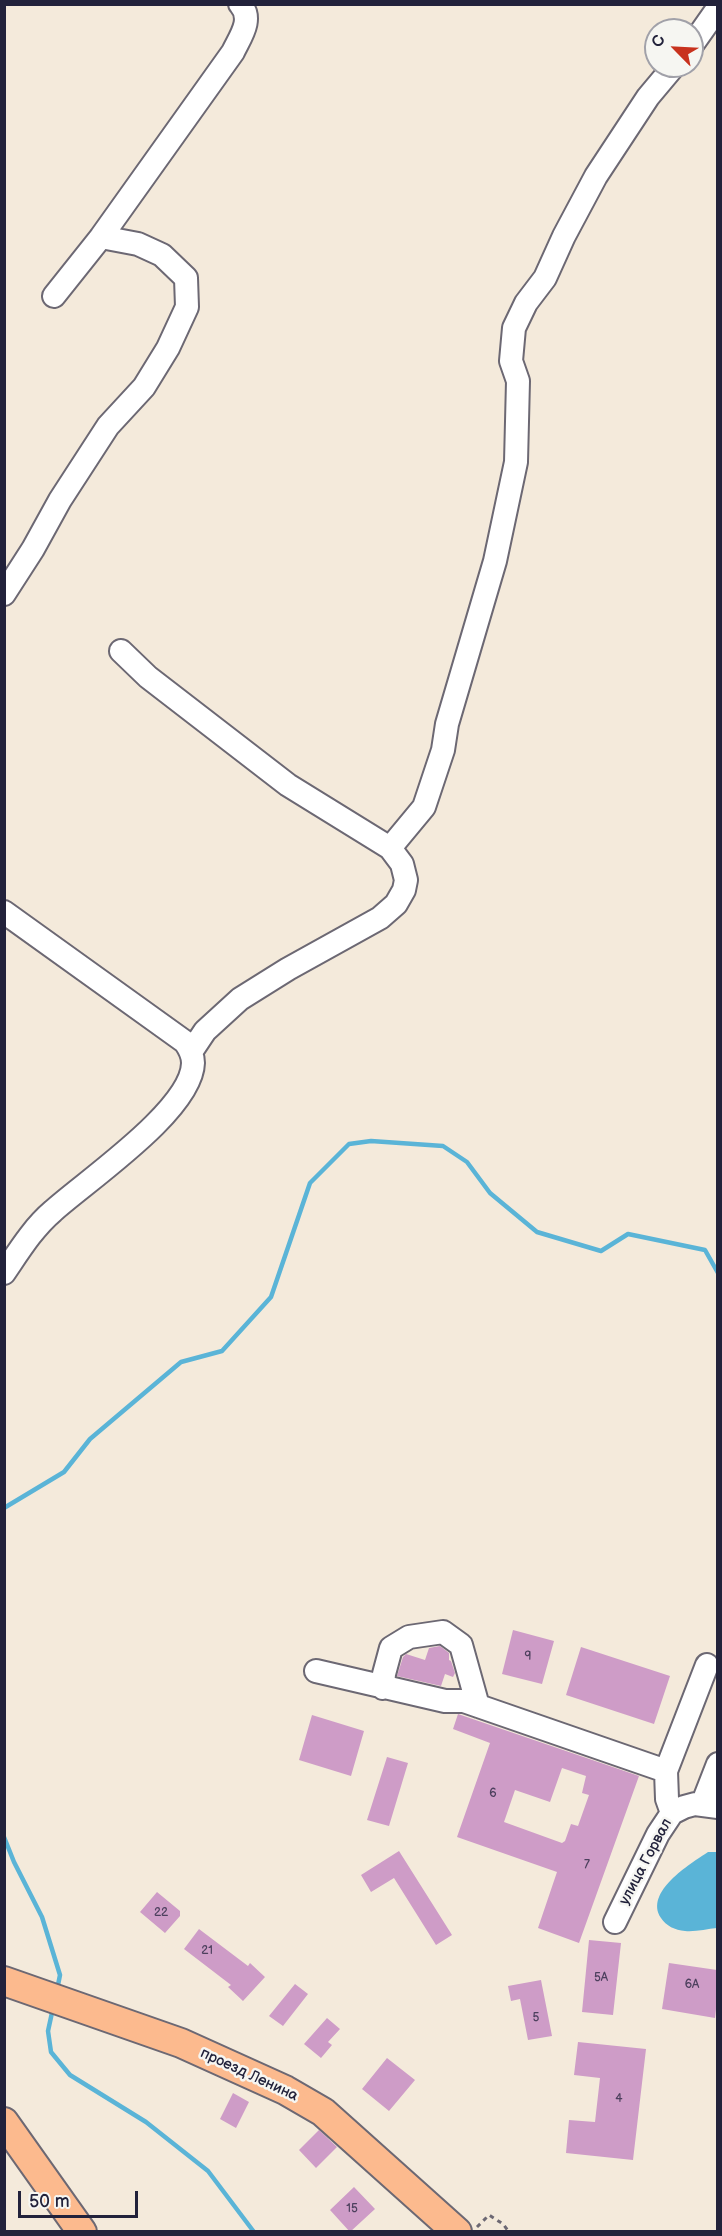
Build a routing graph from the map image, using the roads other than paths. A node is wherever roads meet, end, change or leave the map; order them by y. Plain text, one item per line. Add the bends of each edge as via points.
1 (240, 4) edge
2 (717, 8) edge
3 (704, 27) edge
4 (664, 78) edge
5 (101, 237) junction
6 (54, 296) dead end
7 (4, 594) edge
8 (121, 651) dead end
9 (390, 848) junction
10 (4, 912) edge
11 (191, 1052) junction
12 (4, 1273) edge
13 (707, 1665) dead end
14 (316, 1671) dead end
15 (383, 1688) junction
16 (478, 1706) junction
17 (717, 1764) edge
18 (666, 1771) junction
19 (710, 1806) edge
20 (672, 1813) junction
21 (615, 1922) dead end
22 (10, 1983) edge
23 (4, 2122) edge
24 (82, 2232) edge
25 (457, 2232) edge

1 - 5 street via 247,24 233,52
2 - 3 street
4 - 9 street via 596,176 545,278 514,328 511,361 518,381 516,462 495,561 424,807
5 - 6 street
5 - 7 street via 138,244 162,255 186,278 187,307 144,387 108,426
8 - 9 street via 148,677 288,785
9 - 11 street via 402,864 406,880 396,904 380,918 240,999 204,1031
10 - 11 street via 185,1042
11 - 12 street via 193,1065 187,1082 164,1115 51,1212
13 - 18 street
14 - 15 street
15 - 16 street
15 - 16 street via 391,1648 409,1637 443,1632 461,1645
16 - 18 street
17 - 19 street
18 - 20 street
19 - 20 street, улица Горвал via 684,1807
20 - 21 street, улица Горвал
22 - 25 main road, проезд Ленина via 181,2043 295,2095 323,2112
23 - 24 main road

